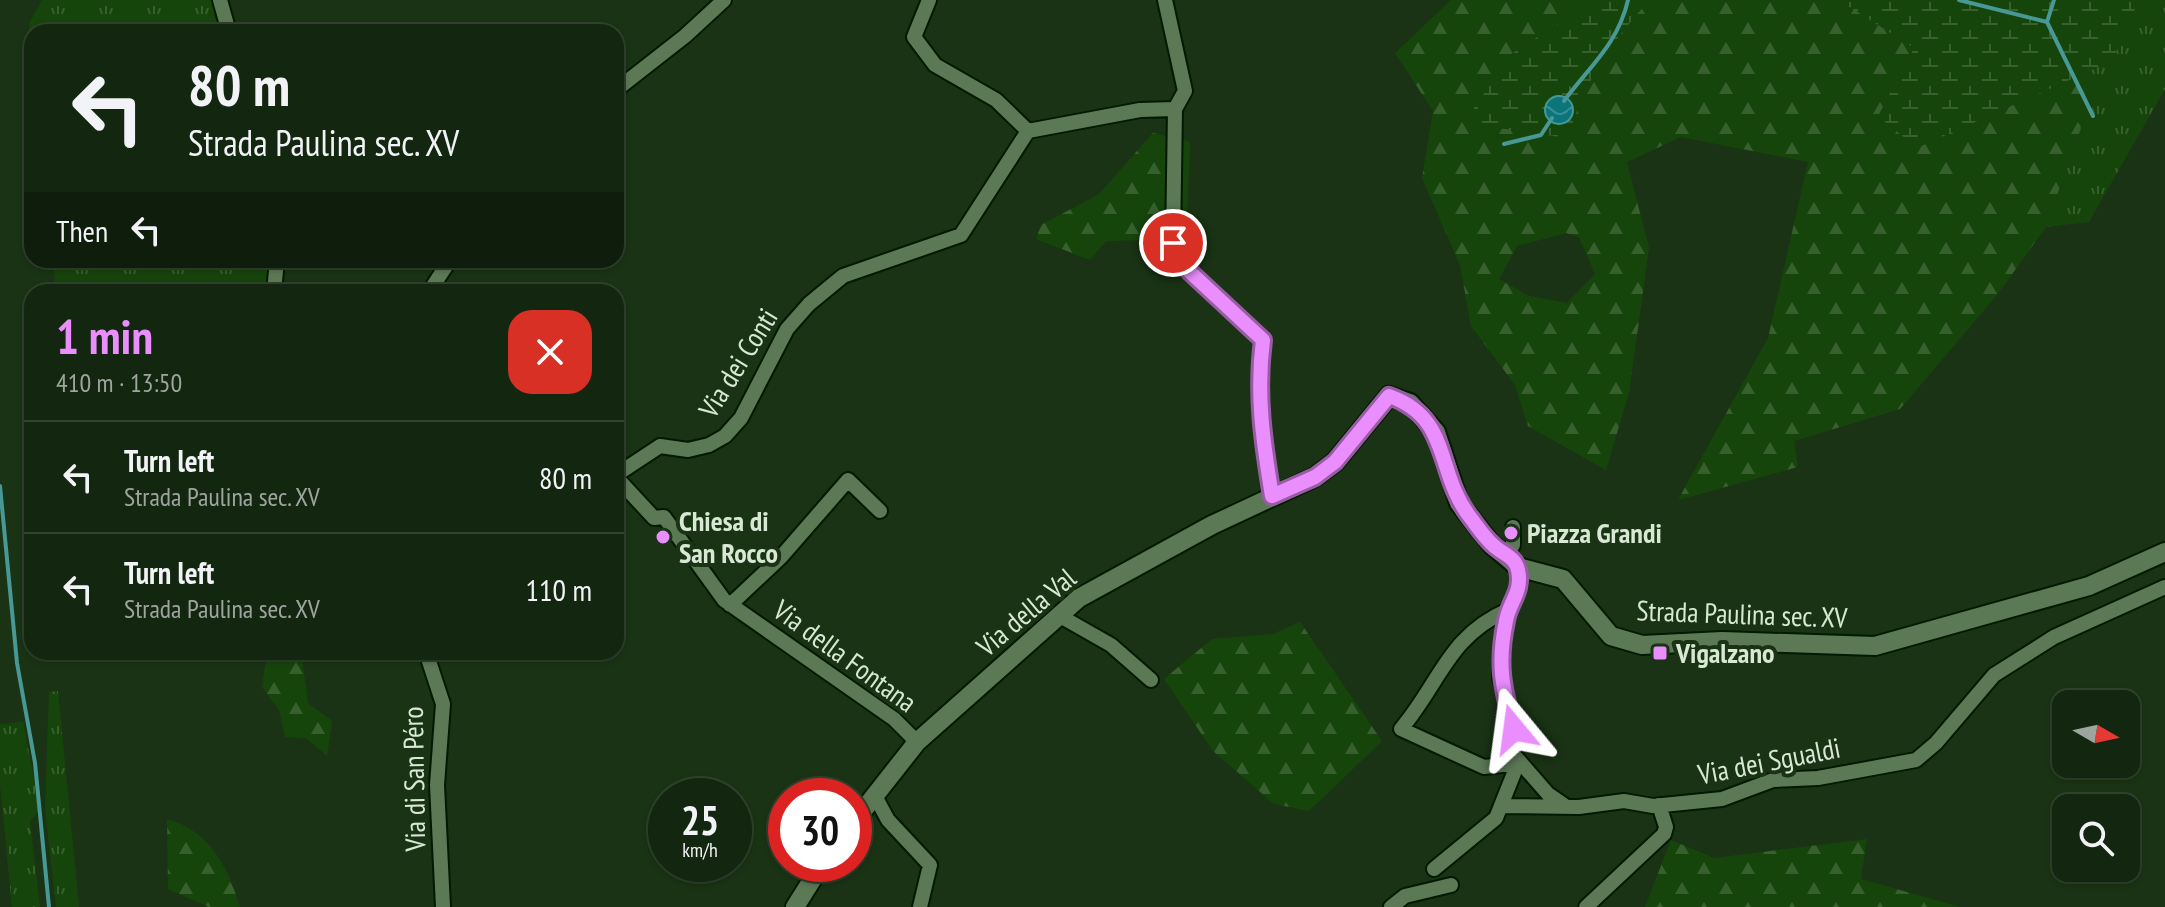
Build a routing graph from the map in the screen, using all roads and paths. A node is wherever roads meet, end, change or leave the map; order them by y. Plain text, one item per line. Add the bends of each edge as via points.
1 (220, 0) edge
2 (724, 0) edge
3 (929, 0) edge
4 (1165, 0) edge
5 (227, 24) edge
6 (624, 83) edge
7 (1175, 109) junction
8 (1028, 131) junction
9 (624, 471) edge
10 (624, 486) edge
11 (1272, 496) junction
12 (880, 511) dead end
13 (1513, 527) dead end
14 (2165, 552) edge
15 (1512, 561) junction
16 (2165, 587) edge
17 (730, 605) junction
18 (1508, 610) junction
19 (1060, 616) junction
20 (429, 660) edge
21 (1151, 680) dead end
22 (917, 742) junction
23 (1513, 759) junction
24 (875, 796) junction
25 (872, 800) edge
26 (1565, 805) junction
27 (1659, 805) junction
28 (1501, 806) junction
29 (1434, 869) dead end
30 (811, 882) edge
31 (1451, 885) dead end
32 (443, 907) edge
33 (795, 907) edge
34 (920, 907) edge
35 (1391, 907) edge
36 (1586, 907) edge

1 - 5 street
2 - 6 street
3 - 8 street via 914,37 935,65 996,100
4 - 7 street via 1185,91
7 - 8 street via 1125,112
7 - 11 street via 1173,243 1190,272 1263,340 1260,425
8 - 9 street, Via dei Conti via 961,235 843,276 809,304 787,329 741,418 725,436 688,450 660,446
10 - 17 street, Via della Fontana via 646,514 664,517
11 - 15 street, Strada Paulina sec. XV via 1335,462 1389,396 1410,403 1436,432 1459,503
11 - 19 street, Via della Val via 1079,598
12 - 17 street via 848,480 781,557
13 - 15 street
14 - 15 street, Strada Paulina sec. XV via 2089,586 1875,646 1722,641 1642,645 1611,636 1563,579
15 - 18 street via 1517,599
16 - 27 street, Via dei Sgualdi via 2054,637 1994,675 1916,760 1818,778 1773,780 1722,799
17 - 22 street, Via della Fontana via 894,719
18 - 23 street via 1500,678 1514,729
18 - 23 street via 1464,637 1401,729 1484,767
19 - 21 street via 1111,645
19 - 22 street, Via della Val
20 - 32 street, Via di San Péro via 443,704 437,785
22 - 24 street, Via della Val
23 - 26 street
23 - 28 street via 1514,773
24 - 25 street, Via della Val
24 - 34 street via 888,820 930,865
26 - 27 street, Via dei Sgualdi
26 - 28 street, Via dei Sgualdi
27 - 36 street via 1664,834
28 - 29 street via 1486,829
30 - 33 street
31 - 35 street via 1405,896

